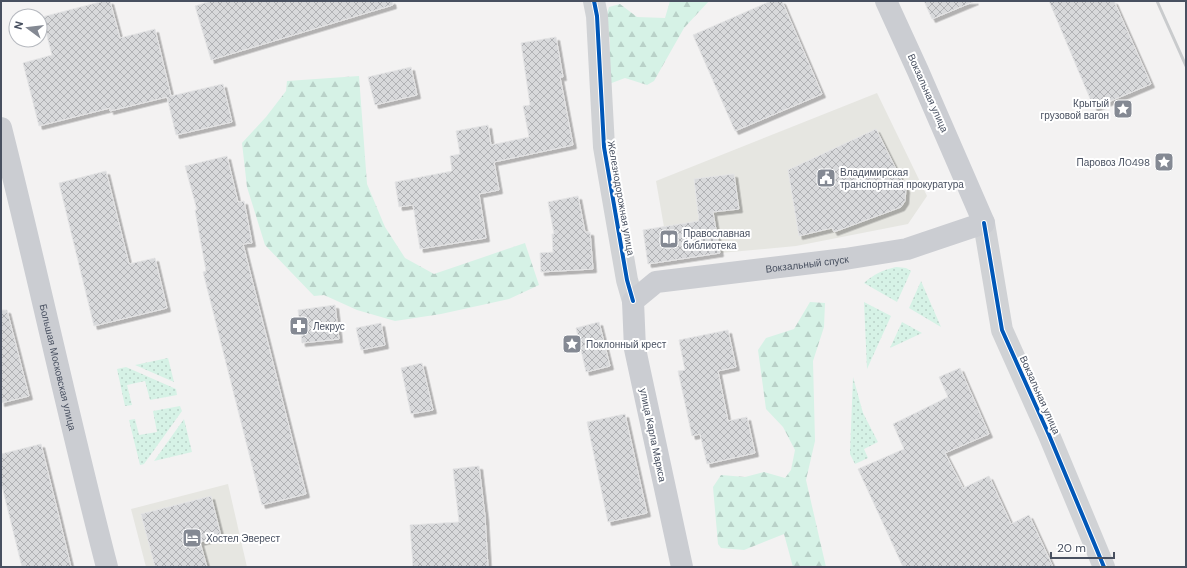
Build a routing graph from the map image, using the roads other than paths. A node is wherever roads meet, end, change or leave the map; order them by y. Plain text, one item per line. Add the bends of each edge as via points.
1 (594, 1) edge
2 (886, 1) edge
3 (1, 128) edge
4 (6, 168) edge
5 (984, 223) junction
6 (633, 301) junction
7 (107, 567) edge
8 (682, 567) edge
9 (1104, 567) edge

1 - 6 street, Железнодорожная улица via 604,147 627,280
2 - 5 main road, Вокзальная улица
3 - 4 main road, Большая Московская улица
4 - 7 main road, Большая Московская улица
5 - 6 main road, Вокзальный спуск via 907,249 656,282
5 - 9 street, Вокзальная улица via 1002,330
6 - 8 main road, улица Карла Маркса via 635,349

